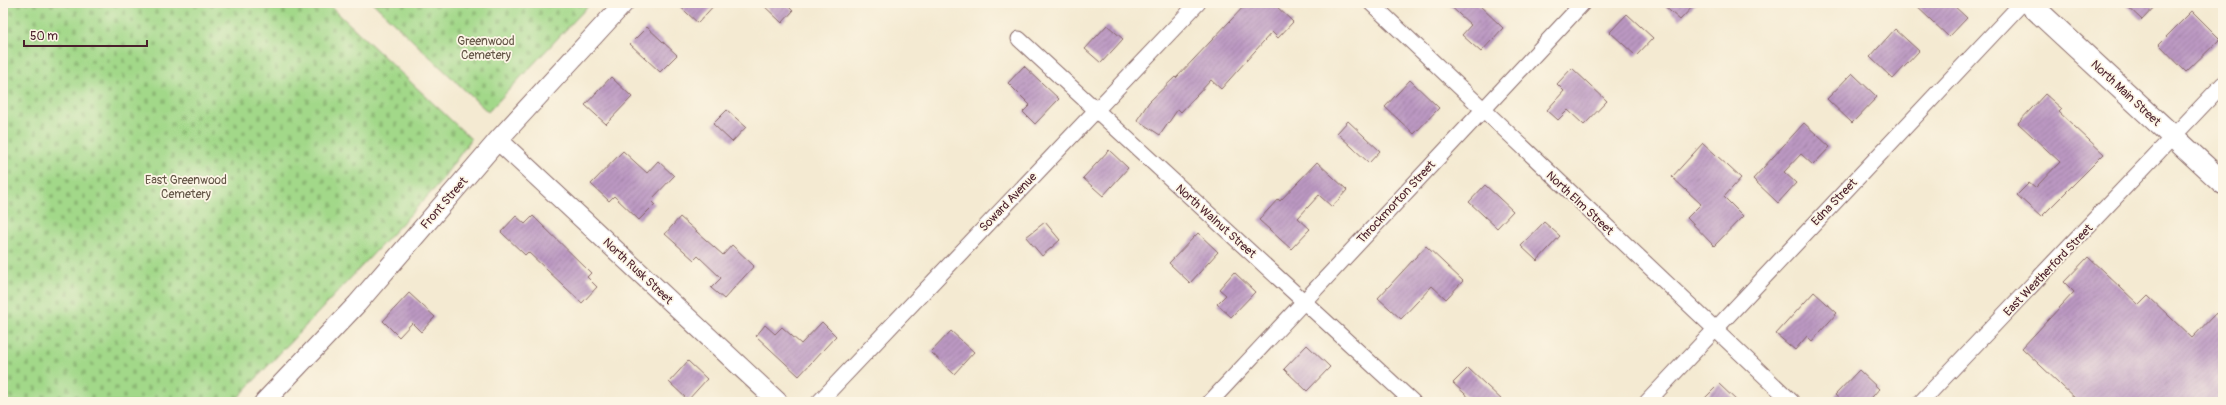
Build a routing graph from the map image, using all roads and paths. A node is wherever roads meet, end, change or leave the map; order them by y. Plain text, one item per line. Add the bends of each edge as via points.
1 (624, 3) edge
2 (1198, 3) edge
3 (1370, 3) edge
4 (1583, 3) edge
5 (2022, 3) edge
6 (2029, 3) edge
7 (1019, 39) dead end
8 (2223, 84) edge
9 (1095, 110) junction
10 (1482, 110) junction
11 (2174, 137) junction
12 (498, 140) junction
13 (2223, 183) edge
14 (1304, 301) junction
15 (1714, 329) junction
16 (264, 402) edge
17 (778, 402) edge
18 (819, 402) edge
19 (1210, 402) edge
20 (1413, 402) edge
21 (1647, 402) edge
22 (1792, 402) edge
23 (1921, 402) edge

1 - 12 street, Front Street
2 - 9 street, Soward Avenue
3 - 10 street, North Elm Street
4 - 10 street, Throckmorton Street
5 - 15 street, Edna Street
6 - 11 main road, North Main Street
7 - 9 street, North Walnut Street
8 - 11 street, East Weatherford Street
9 - 14 street, North Walnut Street
9 - 18 street, Soward Avenue
10 - 14 street, Throckmorton Street
10 - 15 street, North Elm Street
11 - 13 main road, North Main Street
11 - 23 street, East Weatherford Street
12 - 16 street, Front Street via 357,304
12 - 17 street, North Rusk Street
14 - 19 street, Throckmorton Street
14 - 20 street, North Walnut Street
15 - 21 street, Edna Street
15 - 22 street, North Elm Street

